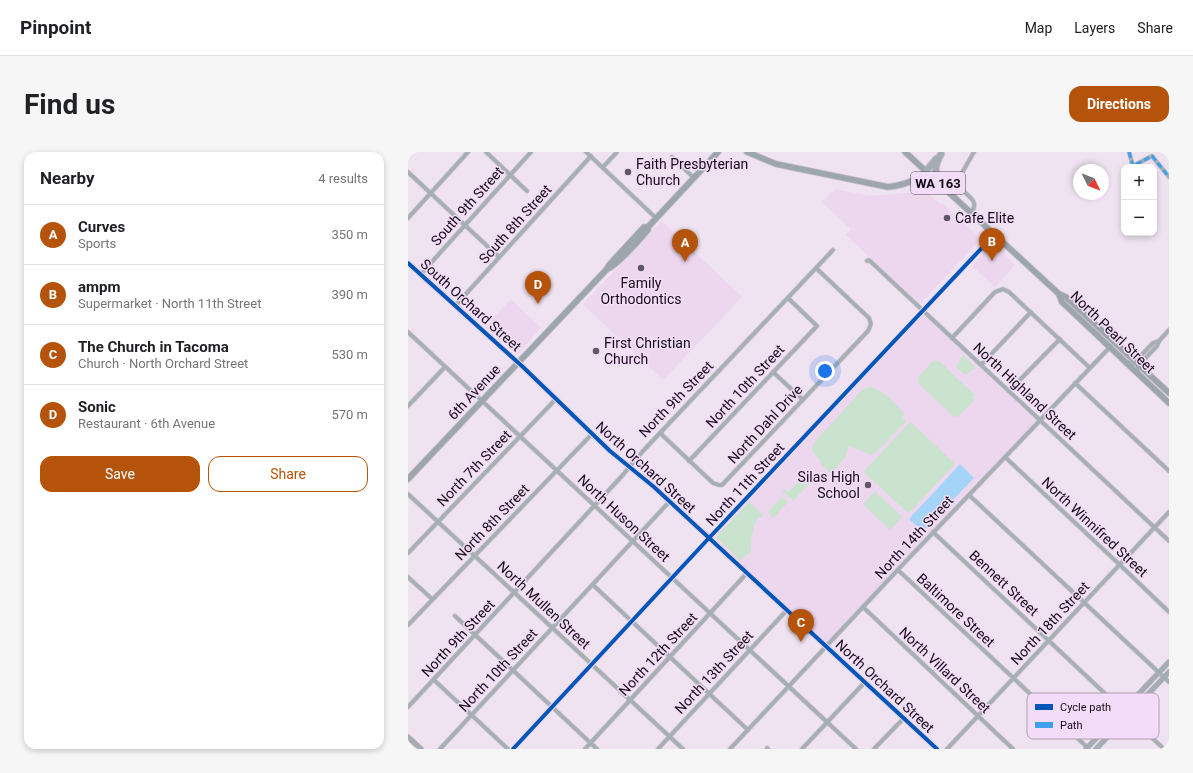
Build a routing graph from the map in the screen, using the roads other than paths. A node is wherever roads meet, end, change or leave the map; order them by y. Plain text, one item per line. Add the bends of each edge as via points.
1 (468, 152) edge
2 (486, 152) edge
3 (531, 152) edge
4 (586, 152) edge
5 (617, 152) edge
6 (718, 152) edge
7 (747, 152) edge
8 (905, 152) edge
9 (974, 152) edge
10 (1129, 152) edge
11 (942, 153) edge
12 (590, 156) junction
13 (672, 157) dead end
14 (603, 167) junction
15 (926, 171) junction
16 (408, 172) edge
17 (510, 174) junction
18 (1169, 177) edge
19 (694, 178) junction
20 (942, 186) junction
21 (528, 191) dead end
22 (431, 193) junction
23 (971, 213) junction
24 (408, 218) edge
25 (656, 218) junction
26 (464, 226) junction
27 (994, 235) junction
28 (833, 250) dead end
29 (499, 257) junction
30 (866, 260) dead end
31 (408, 263) edge
32 (816, 268) junction
33 (420, 274) junction
34 (1059, 294) junction
35 (788, 298) junction
36 (455, 306) junction
37 (922, 310) junction
38 (1031, 312) junction
39 (1169, 330) edge
40 (408, 332) edge
41 (952, 338) junction
42 (1060, 339) junction
43 (1114, 342) junction
44 (1109, 347) junction
45 (1123, 359) junction
46 (518, 363) junction
47 (1137, 363) junction
48 (981, 365) junction
49 (445, 367) junction
50 (1090, 368) junction
51 (773, 372) junction
52 (1140, 376) junction
53 (1075, 383) junction
54 (1009, 392) junction
55 (1169, 393) edge
56 (556, 399) junction
57 (803, 400) junction
58 (482, 401) junction
59 (1169, 403) edge
60 (408, 406) edge
61 (1040, 420) junction
62 (660, 433) junction
63 (592, 434) junction
64 (519, 436) junction
65 (1005, 457) junction
66 (690, 461) junction
67 (629, 467) junction
68 (556, 470) junction
69 (1169, 471) edge
70 (408, 479) edge
71 (408, 494) edge
72 (969, 494) junction
73 (670, 501) junction
74 (595, 505) junction
75 (1169, 512) edge
76 (437, 522) junction
77 (1155, 527) junction
78 (933, 532) junction
79 (709, 538) junction
80 (633, 541) junction
81 (1169, 541) edge
82 (408, 553) edge
83 (474, 556) junction
84 (1120, 565) junction
85 (898, 570) junction
86 (747, 573) junction
87 (408, 577) edge
88 (672, 577) junction
89 (593, 585) junction
90 (515, 593) junction
91 (432, 599) junction
92 (1084, 603) junction
93 (863, 607) junction
94 (787, 610) junction
95 (1169, 612) edge
96 (711, 613) junction
97 (455, 616) dead end
98 (631, 621) junction
99 (408, 625) edge
100 (552, 628) junction
101 (475, 635) junction
102 (1049, 640) junction
103 (826, 646) junction
104 (750, 650) junction
105 (670, 657) junction
106 (1169, 662) edge
107 (592, 664) junction
108 (512, 671) junction
109 (1169, 672) edge
110 (1159, 673) junction
111 (1013, 678) junction
112 (1164, 678) junction
113 (434, 680) junction
114 (865, 682) junction
115 (1169, 682) edge
116 (789, 686) junction
117 (710, 693) junction
118 (1029, 693) edge
119 (1105, 693) edge
120 (1140, 693) edge
121 (1149, 693) edge
122 (630, 701) junction
123 (551, 706) junction
124 (408, 707) edge
125 (471, 715) junction
126 (978, 716) junction
127 (904, 718) junction
128 (827, 722) junction
129 (748, 730) junction
130 (408, 737) edge
131 (669, 737) junction
132 (1077, 739) edge
133 (1096, 739) edge
134 (1105, 739) edge
135 (1153, 739) edge
136 (591, 743) junction
137 (1087, 748) edge
138 (421, 749) edge
139 (440, 749) edge
140 (508, 749) edge
141 (513, 749) edge
142 (585, 749) edge
143 (598, 749) edge
144 (658, 749) edge
145 (683, 749) edge
146 (730, 749) edge
147 (802, 749) edge
148 (856, 749) edge
149 (874, 749) edge
150 (937, 749) edge
151 (947, 749) edge
152 (1013, 749) edge
153 (1096, 749) edge
154 (1164, 749) edge

1 - 22 street
2 - 17 street
3 - 17 street, South 9th Street
4 - 12 street
5 - 14 street
6 - 19 main road, 6th Avenue
7 - 15 main road via 776,164 888,187 903,186
8 - 15 main road, North Pearl Street / WA 163
9 - 23 street via 958,183 975,203
10 - 18 street via 1133,166 1152,156
11 - 15 highway
11 - 20 highway via 935,170
12 - 14 street
12 - 29 street, South 8th Street
13 - 19 street
14 - 25 street
15 - 20 main road, North Pearl Street / WA 163
16 - 22 street
17 - 21 street
17 - 26 street, South 9th Street
19 - 25 main road, 6th Avenue
20 - 23 main road, North Pearl Street / WA 163
22 - 24 street
22 - 26 street
23 - 27 main road, North Pearl Street / WA 163
25 - 46 main road, 6th Avenue via 612,268 607,269
26 - 29 street
26 - 33 street, South 9th Street
27 - 34 main road, North Pearl Street / WA 163
27 - 37 street, North 11th Street
28 - 32 street, North 9th Street
29 - 36 street, South 8th Street
30 - 37 street, North Highland Street
31 - 33 street, South Orchard Street
32 - 35 street, North 9th Street
32 - 57 street, North Dahl Drive via 871,321 870,329
33 - 36 street, South Orchard Street
34 - 43 main road, North Pearl Street / WA 163 via 1066,297
34 - 44 main road, North Pearl Street / WA 163 via 1062,302
35 - 51 street, North 10th Street via 817,326
35 - 62 street, North 9th Street
36 - 46 street, South Orchard Street
37 - 41 street, North Highland Street
37 - 79 street, North 11th Street
38 - 41 street via 1002,289 995,292
38 - 42 street
38 - 48 street
39 - 47 street via 1157,346
40 - 49 street, North Huson Street
41 - 48 street, North Highland Street
42 - 50 street
42 - 54 street
43 - 44 street, North 14th Street
43 - 47 main road, North Pearl Street / WA 163
44 - 45 main road, North Pearl Street / WA 163
44 - 50 street, North 14th Street
45 - 47 street via 1131,364
45 - 52 main road, North Pearl Street / WA 163
46 - 56 street, North Orchard Street
46 - 58 main road, 6th Avenue
47 - 52 street via 1136,368
47 - 55 main road, North Pearl Street / WA 163
48 - 54 street, North Highland Street
49 - 58 street, North Huson Street
49 - 60 street
50 - 53 street, North 14th Street
51 - 57 street
51 - 66 street, North 10th Street
52 - 59 main road, North Pearl Street / WA 163
53 - 61 street, North 14th Street
53 - 69 street
54 - 61 street, North Highland Street
56 - 63 street, North Orchard Street
56 - 64 street, North 7th Street
57 - 66 street, North Dahl Drive via 724,483 713,483
58 - 64 street, North Huson Street
58 - 70 main road, 6th Avenue
61 - 65 street, North 14th Street
61 - 77 street, North Highland Street
62 - 66 street
62 - 67 street, North 9th Street
63 - 67 street, North Orchard Street
63 - 68 street, North 8th Street
64 - 68 street, North Huson Street
64 - 76 street, North 7th Street
65 - 72 street, North 14th Street
65 - 84 street, North Winnifred Street
67 - 73 street, North Orchard Street
67 - 74 street, North 9th Street
68 - 74 street, North Huson Street
68 - 83 street, North 8th Street
71 - 76 street, North Mullen Street
72 - 78 street, North 14th Street
72 - 92 street
73 - 79 street, North Orchard Street
73 - 80 street, North 10th Street
74 - 80 street, North Huson Street
74 - 90 street, North 9th Street
75 - 77 street, North 18th Street
76 - 82 street, North 7th Street
76 - 83 street, North Mullen Street
77 - 81 street, North Highland Street
77 - 84 street, North 18th Street
78 - 85 street, North 14th Street
78 - 102 street, Bennett Street
79 - 86 street, North Orchard Street
79 - 88 street, North 11th Street
80 - 88 street, North Huson Street
80 - 89 street, North 10th Street
83 - 90 street, North Mullen Street
83 - 91 street, North 8th Street
84 - 92 street, North 18th Street
84 - 95 street, North Winnifred Street
85 - 93 street, North 14th Street
85 - 111 street, Baltimore Street
86 - 94 street, North Orchard Street
86 - 96 street, North 12th Street
87 - 91 street
88 - 96 street, North Huson Street
88 - 98 street, North 11th Street
89 - 98 street
89 - 100 street, North 10th Street
90 - 100 street, North Mullen Street
90 - 101 street, North 9th Street
91 - 99 street, North 8th Street
92 - 102 street, North 18th Street
92 - 110 street
93 - 103 street, North 14th Street
93 - 126 street, North Villard Street
94 - 103 street, North Orchard Street
94 - 104 street, North 13th Street
96 - 104 street, North Huson Street
96 - 105 street, North 12th Street
97 - 101 street
98 - 105 street
98 - 107 street, North 11th Street
100 - 107 street, North Mullen Street
100 - 108 street, North 10th Street
101 - 108 street
101 - 113 street, North 9th Street
102 - 111 street, North 18th Street
102 - 119 street, Bennett Street
103 - 114 street, North Orchard Street
103 - 116 street, North 14th Street
104 - 116 street, North Huson Street
104 - 117 street, North 13th Street
105 - 117 street
105 - 122 street, North 12th Street
106 - 110 street
107 - 122 street, North Mullen Street
107 - 123 street, North 11th Street
108 - 123 street
108 - 125 street, North 10th Street
109 - 112 street
110 - 112 street
110 - 120 street
111 - 118 street, Baltimore Street
111 - 126 street, North 18th Street
112 - 115 street
112 - 121 street
113 - 124 street, North 9th Street
113 - 125 street
114 - 127 street, North Orchard Street
114 - 128 street
116 - 128 street, North Huson Street
116 - 129 street, North 14th Street
117 - 129 street
117 - 131 street, North 13th Street
122 - 131 street, North Mullen Street
122 - 136 street, North 12th Street
123 - 136 street
123 - 141 street, North 11th Street
125 - 139 street, North 10th Street
125 - 140 street
126 - 151 street, North 18th Street
126 - 152 street, North Villard Street
127 - 149 street
127 - 150 street, North Orchard Street
128 - 147 street
128 - 148 street, North Huson Street
129 - 146 street, North 14th Street
130 - 138 street
131 - 144 street, North 13th Street
131 - 145 street, North Mullen Street
132 - 137 street, Baltimore Street
133 - 137 street
134 - 153 street
135 - 154 street, Bennett Street
136 - 142 street, North 12th Street
136 - 143 street

